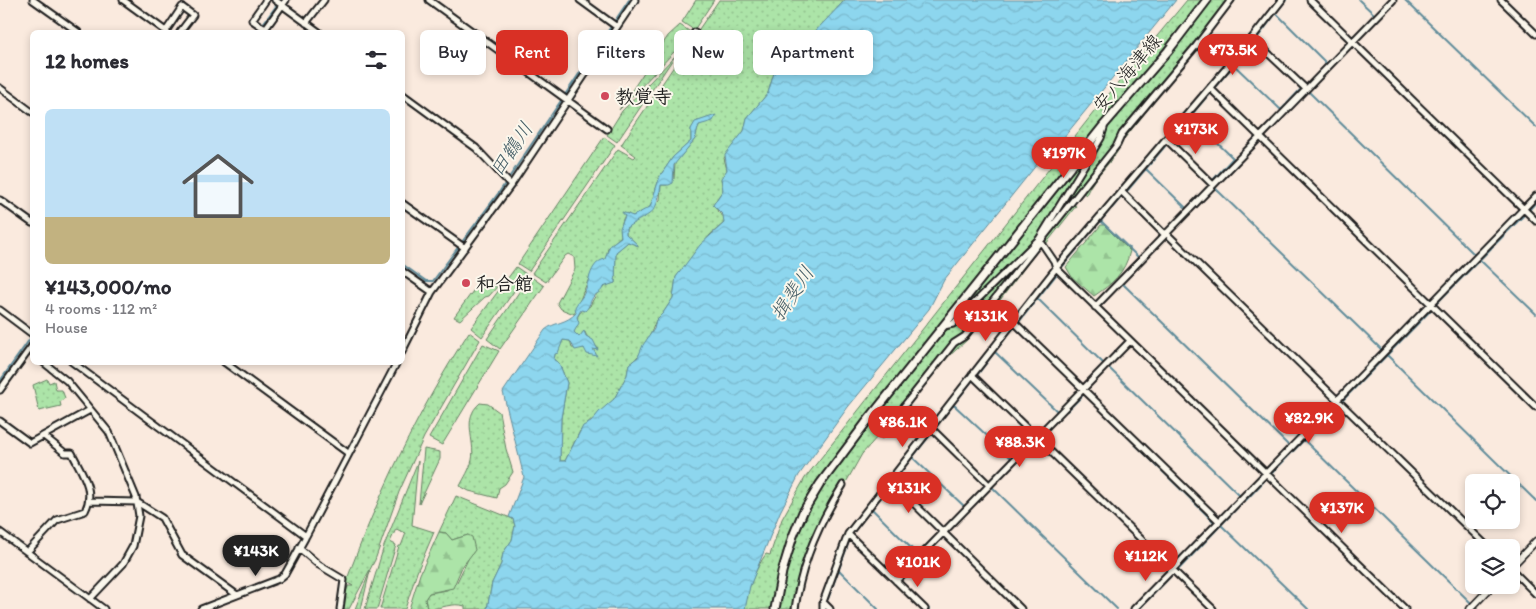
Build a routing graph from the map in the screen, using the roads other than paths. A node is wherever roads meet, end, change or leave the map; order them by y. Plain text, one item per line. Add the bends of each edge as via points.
1 (33, 0) edge
2 (123, 0) edge
3 (266, 0) edge
4 (275, 0) edge
5 (286, 0) edge
6 (324, 0) edge
7 (428, 0) edge
8 (580, 0) edge
9 (635, 0) edge
10 (1207, 0) edge
11 (1230, 0) edge
12 (1282, 0) edge
13 (1310, 0) edge
14 (1393, 0) edge
15 (1501, 0) edge
16 (282, 6) junction
17 (306, 23) junction
18 (616, 27) junction
19 (75, 30) edge
20 (164, 30) edge
21 (168, 30) edge
22 (182, 30) edge
23 (263, 30) edge
24 (265, 30) edge
25 (316, 30) edge
26 (1536, 34) edge
27 (1252, 38) junction
28 (1353, 42) junction
29 (0, 88) edge
30 (1210, 88) junction
31 (1306, 89) junction
32 (405, 96) edge
33 (566, 101) junction
34 (30, 110) edge
35 (1104, 125) junction
36 (606, 129) dead end
37 (1260, 137) junction
38 (1166, 140) junction
39 (510, 185) junction
40 (1213, 185) junction
41 (1122, 192) junction
42 (1536, 196) edge
43 (0, 200) edge
44 (405, 204) edge
45 (1523, 209) junction
46 (1536, 221) edge
47 (30, 222) edge
48 (1165, 233) junction
49 (1040, 240) junction
50 (465, 248) junction
51 (1056, 268) junction
52 (405, 273) edge
53 (432, 292) junction
54 (1431, 304) junction
55 (1095, 306) junction
56 (0, 310) edge
57 (1014, 322) junction
58 (944, 326) junction
59 (30, 332) edge
60 (1130, 341) junction
61 (405, 346) edge
62 (30, 353) edge
63 (47, 365) edge
64 (76, 365) edge
65 (228, 365) edge
66 (395, 365) edge
67 (972, 375) junction
68 (1083, 389) junction
69 (0, 390) edge
70 (1338, 400) junction
71 (904, 406) dead end
72 (1536, 407) edge
73 (90, 410) junction
74 (0, 421) edge
75 (931, 428) junction
76 (1037, 436) junction
77 (45, 437) junction
78 (348, 454) junction
79 (1265, 474) junction
80 (890, 480) junction
81 (843, 485) dead end
82 (989, 485) junction
83 (90, 501) junction
84 (137, 502) junction
85 (1219, 521) junction
86 (0, 532) edge
87 (943, 533) junction
88 (848, 534) junction
89 (304, 538) dead end
90 (1480, 539) edge
91 (1536, 542) edge
92 (299, 548) junction
93 (27, 552) junction
94 (1520, 559) edge
95 (1172, 569) junction
96 (1520, 577) edge
97 (896, 581) junction
98 (1484, 594) edge
99 (1536, 594) edge
100 (236, 596) junction
101 (90, 599) junction
102 (823, 602) junction
103 (104, 609) edge
104 (201, 609) edge
105 (340, 609) edge
106 (775, 609) edge
107 (795, 609) edge
108 (823, 609) edge
109 (830, 609) edge
110 (925, 609) edge
111 (1021, 609) edge
112 (1134, 609) edge
113 (1213, 609) edge
114 (1405, 609) edge
115 (1470, 609) edge

1 - 19 street
2 - 20 street
3 - 23 street via 252,20
4 - 16 street
5 - 16 street
6 - 17 street
7 - 33 street
8 - 18 street
9 - 18 street
10 - 35 main road, 安八海津線
11 - 49 street
12 - 27 street
13 - 28 street
14 - 28 street
15 - 26 street
16 - 17 street
16 - 24 street
17 - 25 street
18 - 33 street
21 - 22 street via 182,7 193,15
27 - 30 street
27 - 31 street
28 - 31 street
28 - 45 street
29 - 34 street
30 - 37 street
30 - 38 street
31 - 37 street
32 - 39 street via 476,148
33 - 36 street
33 - 39 street
35 - 49 street via 1101,138
35 - 58 main road, 安八海津線
37 - 40 street
37 - 54 street
38 - 40 street
38 - 41 street
39 - 50 street
40 - 48 street
41 - 48 street
41 - 51 street
42 - 45 street
43 - 47 street
44 - 50 street
45 - 46 street
45 - 54 street
48 - 55 street
48 - 70 street
49 - 51 street
49 - 58 street via 952,324
49 - 71 street via 965,336 954,343
50 - 53 street
51 - 55 street
51 - 57 street
52 - 53 street
53 - 61 street
54 - 70 street
54 - 72 street
55 - 60 street
56 - 59 street
57 - 67 street
57 - 68 street
58 - 106 main road, 安八海津線 via 865,424 803,512 782,572
60 - 68 street
60 - 79 street
62 - 69 street
63 - 73 street via 67,381
64 - 78 street via 306,536
65 - 78 street
66 - 78 street
67 - 75 street
67 - 76 street
68 - 76 street
68 - 85 street
70 - 79 street
70 - 90 street
73 - 77 street
73 - 84 street via 109,432 128,472
74 - 77 street via 30,443
75 - 80 street
75 - 82 street
76 - 82 street
76 - 95 street
77 - 83 street via 65,453 72,453 89,489
79 - 85 street
79 - 114 street
80 - 87 street
80 - 88 street
81 - 107 street via 826,511 810,549
82 - 87 street
83 - 84 street
83 - 93 street via 85,511 57,520
84 - 100 street via 162,518 182,555
84 - 101 street via 139,516 133,546 123,564
85 - 95 street
86 - 93 street
87 - 97 street
87 - 111 street
88 - 97 street
88 - 102 street
89 - 92 street
91 - 94 street
92 - 100 street via 279,579
92 - 105 street via 344,580
93 - 101 street
95 - 112 street
95 - 113 street
96 - 99 street
97 - 110 street
98 - 115 street
100 - 104 street
101 - 103 street
102 - 108 street
102 - 109 street

